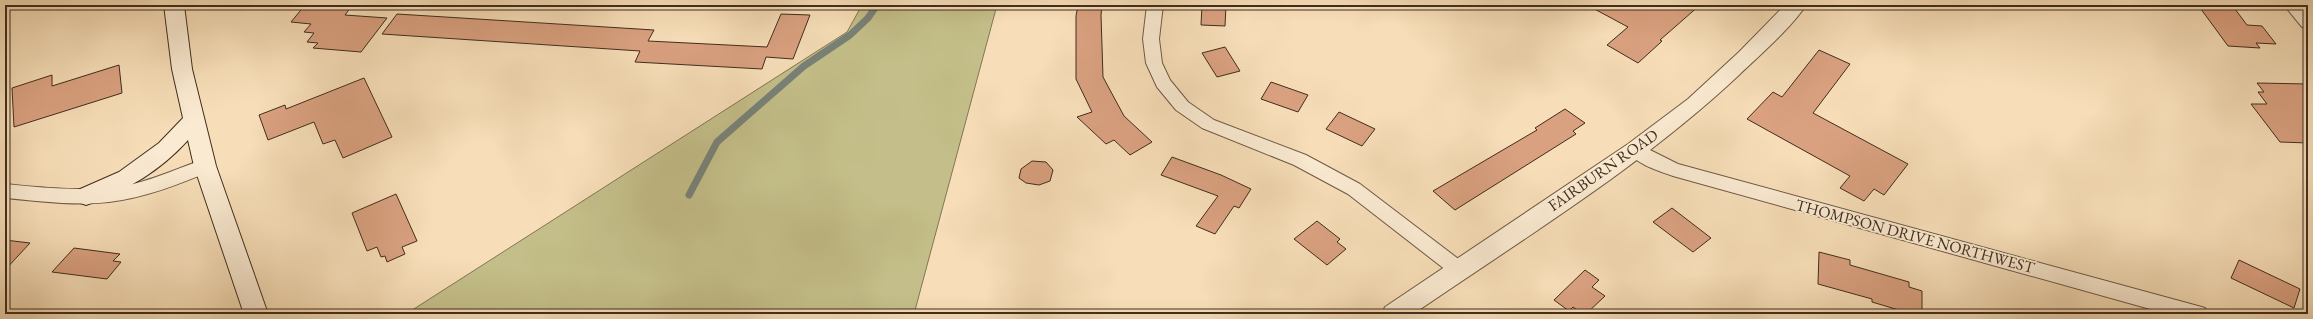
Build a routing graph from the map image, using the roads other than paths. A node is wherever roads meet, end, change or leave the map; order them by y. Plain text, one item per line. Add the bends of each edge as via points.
1 (174, 5) edge
2 (1155, 5) edge
3 (1796, 5) edge
4 (2292, 5) edge
5 (2308, 22) edge
6 (194, 120) junction
7 (1636, 150) junction
8 (205, 166) junction
9 (5, 191) edge
10 (86, 196) junction
11 (1458, 269) junction
12 (1397, 313) edge
13 (256, 314) edge
14 (2198, 314) edge

1 - 6 street via 182,69
2 - 11 street via 1151,40 1154,63 1163,83 1182,106 1208,124 1300,160 1354,189
3 - 7 street, FAIRBURN ROAD via 1746,57 1695,104
4 - 5 street
6 - 8 street
6 - 10 street via 167,150 127,178
7 - 11 street, FAIRBURN ROAD
7 - 14 street, THOMPSON DRIVE NORTHWEST via 1673,169
8 - 10 street via 139,190
8 - 13 street
9 - 10 street
11 - 12 street, FAIRBURN ROAD

